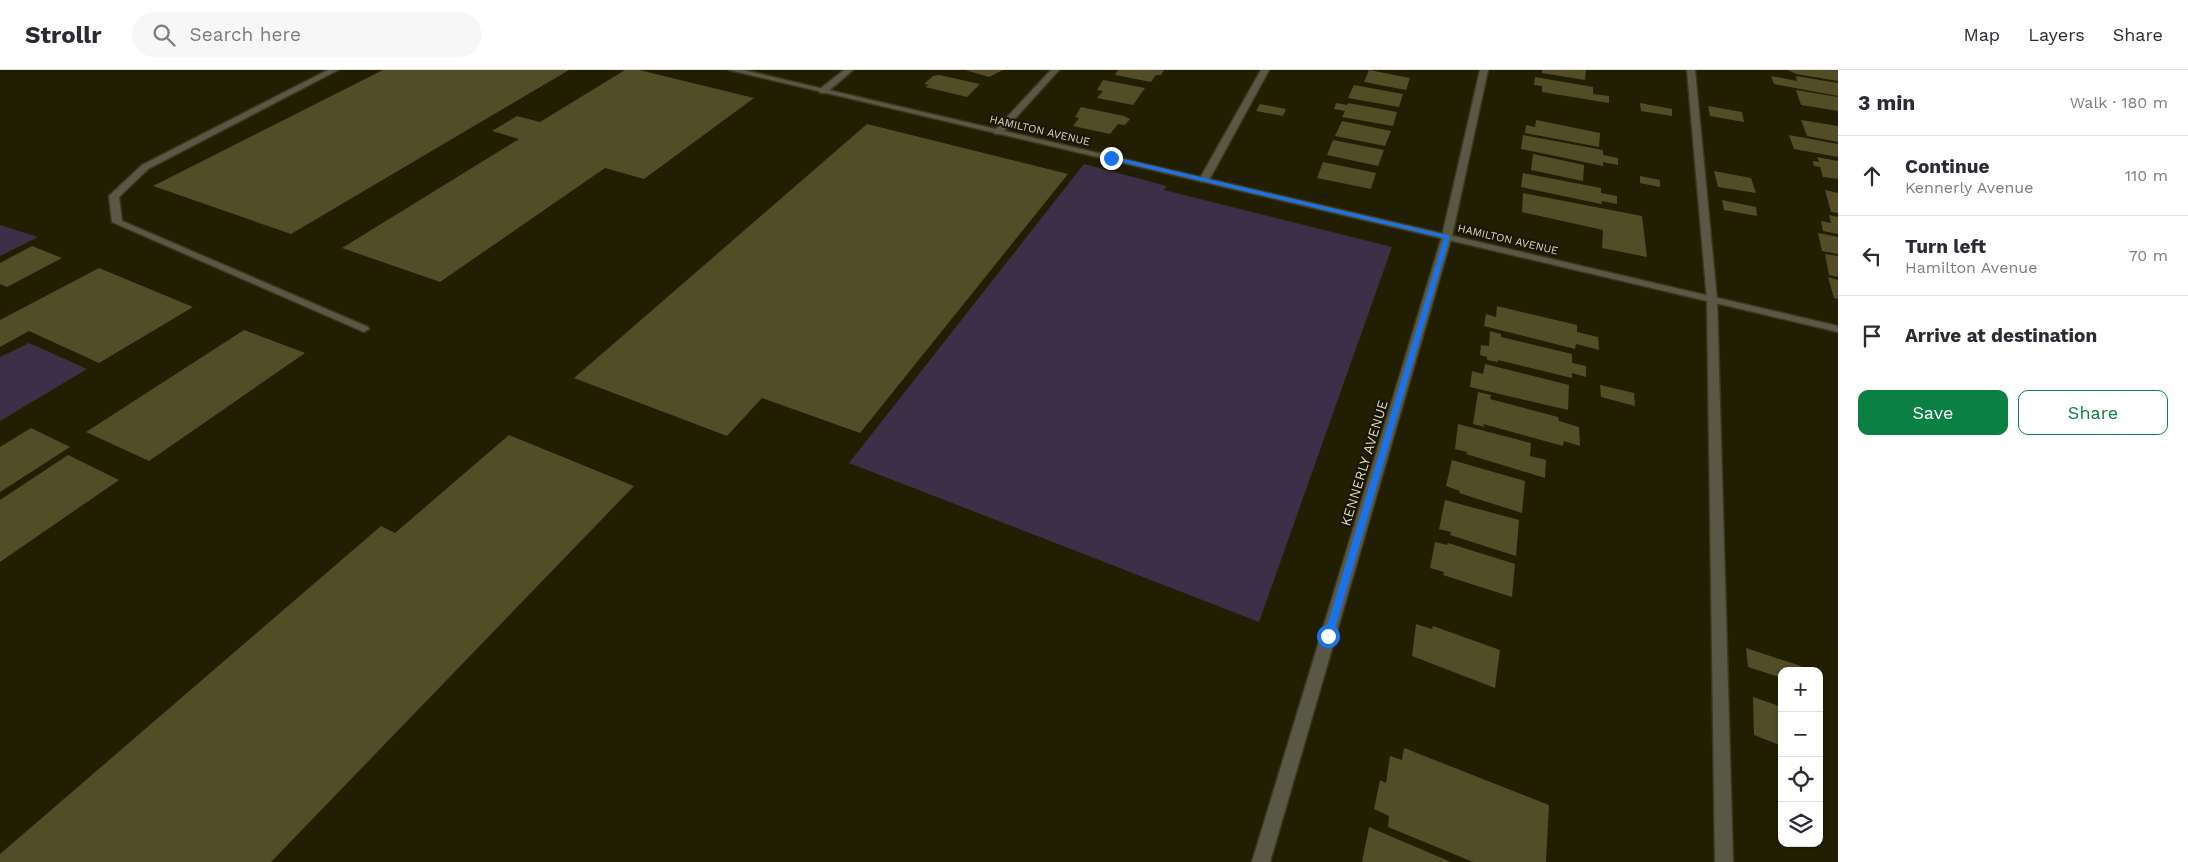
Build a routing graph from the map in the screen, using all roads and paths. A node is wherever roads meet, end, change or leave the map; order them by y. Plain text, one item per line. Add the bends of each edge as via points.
1 (334, 70) edge
2 (733, 70) edge
3 (849, 70) edge
4 (1055, 70) edge
5 (1265, 70) edge
6 (1484, 70) edge
7 (1691, 70) edge
8 (823, 91) junction
9 (998, 132) junction
10 (1204, 180) junction
11 (1447, 236) junction
12 (1712, 300) junction
13 (364, 329) dead end
14 (1838, 330) edge
15 (1261, 862) edge
16 (1724, 862) edge

1 - 13 street via 144,167 114,196 117,222
2 - 8 street, HAMILTON AVENUE
3 - 8 street
4 - 9 street
5 - 10 street
6 - 11 street, KENNERLY AVENUE
7 - 12 street
8 - 9 street, HAMILTON AVENUE
9 - 10 street, HAMILTON AVENUE
10 - 11 street, HAMILTON AVENUE
11 - 12 street, HAMILTON AVENUE
11 - 15 street, KENNERLY AVENUE
12 - 14 street, HAMILTON AVENUE
12 - 16 street

